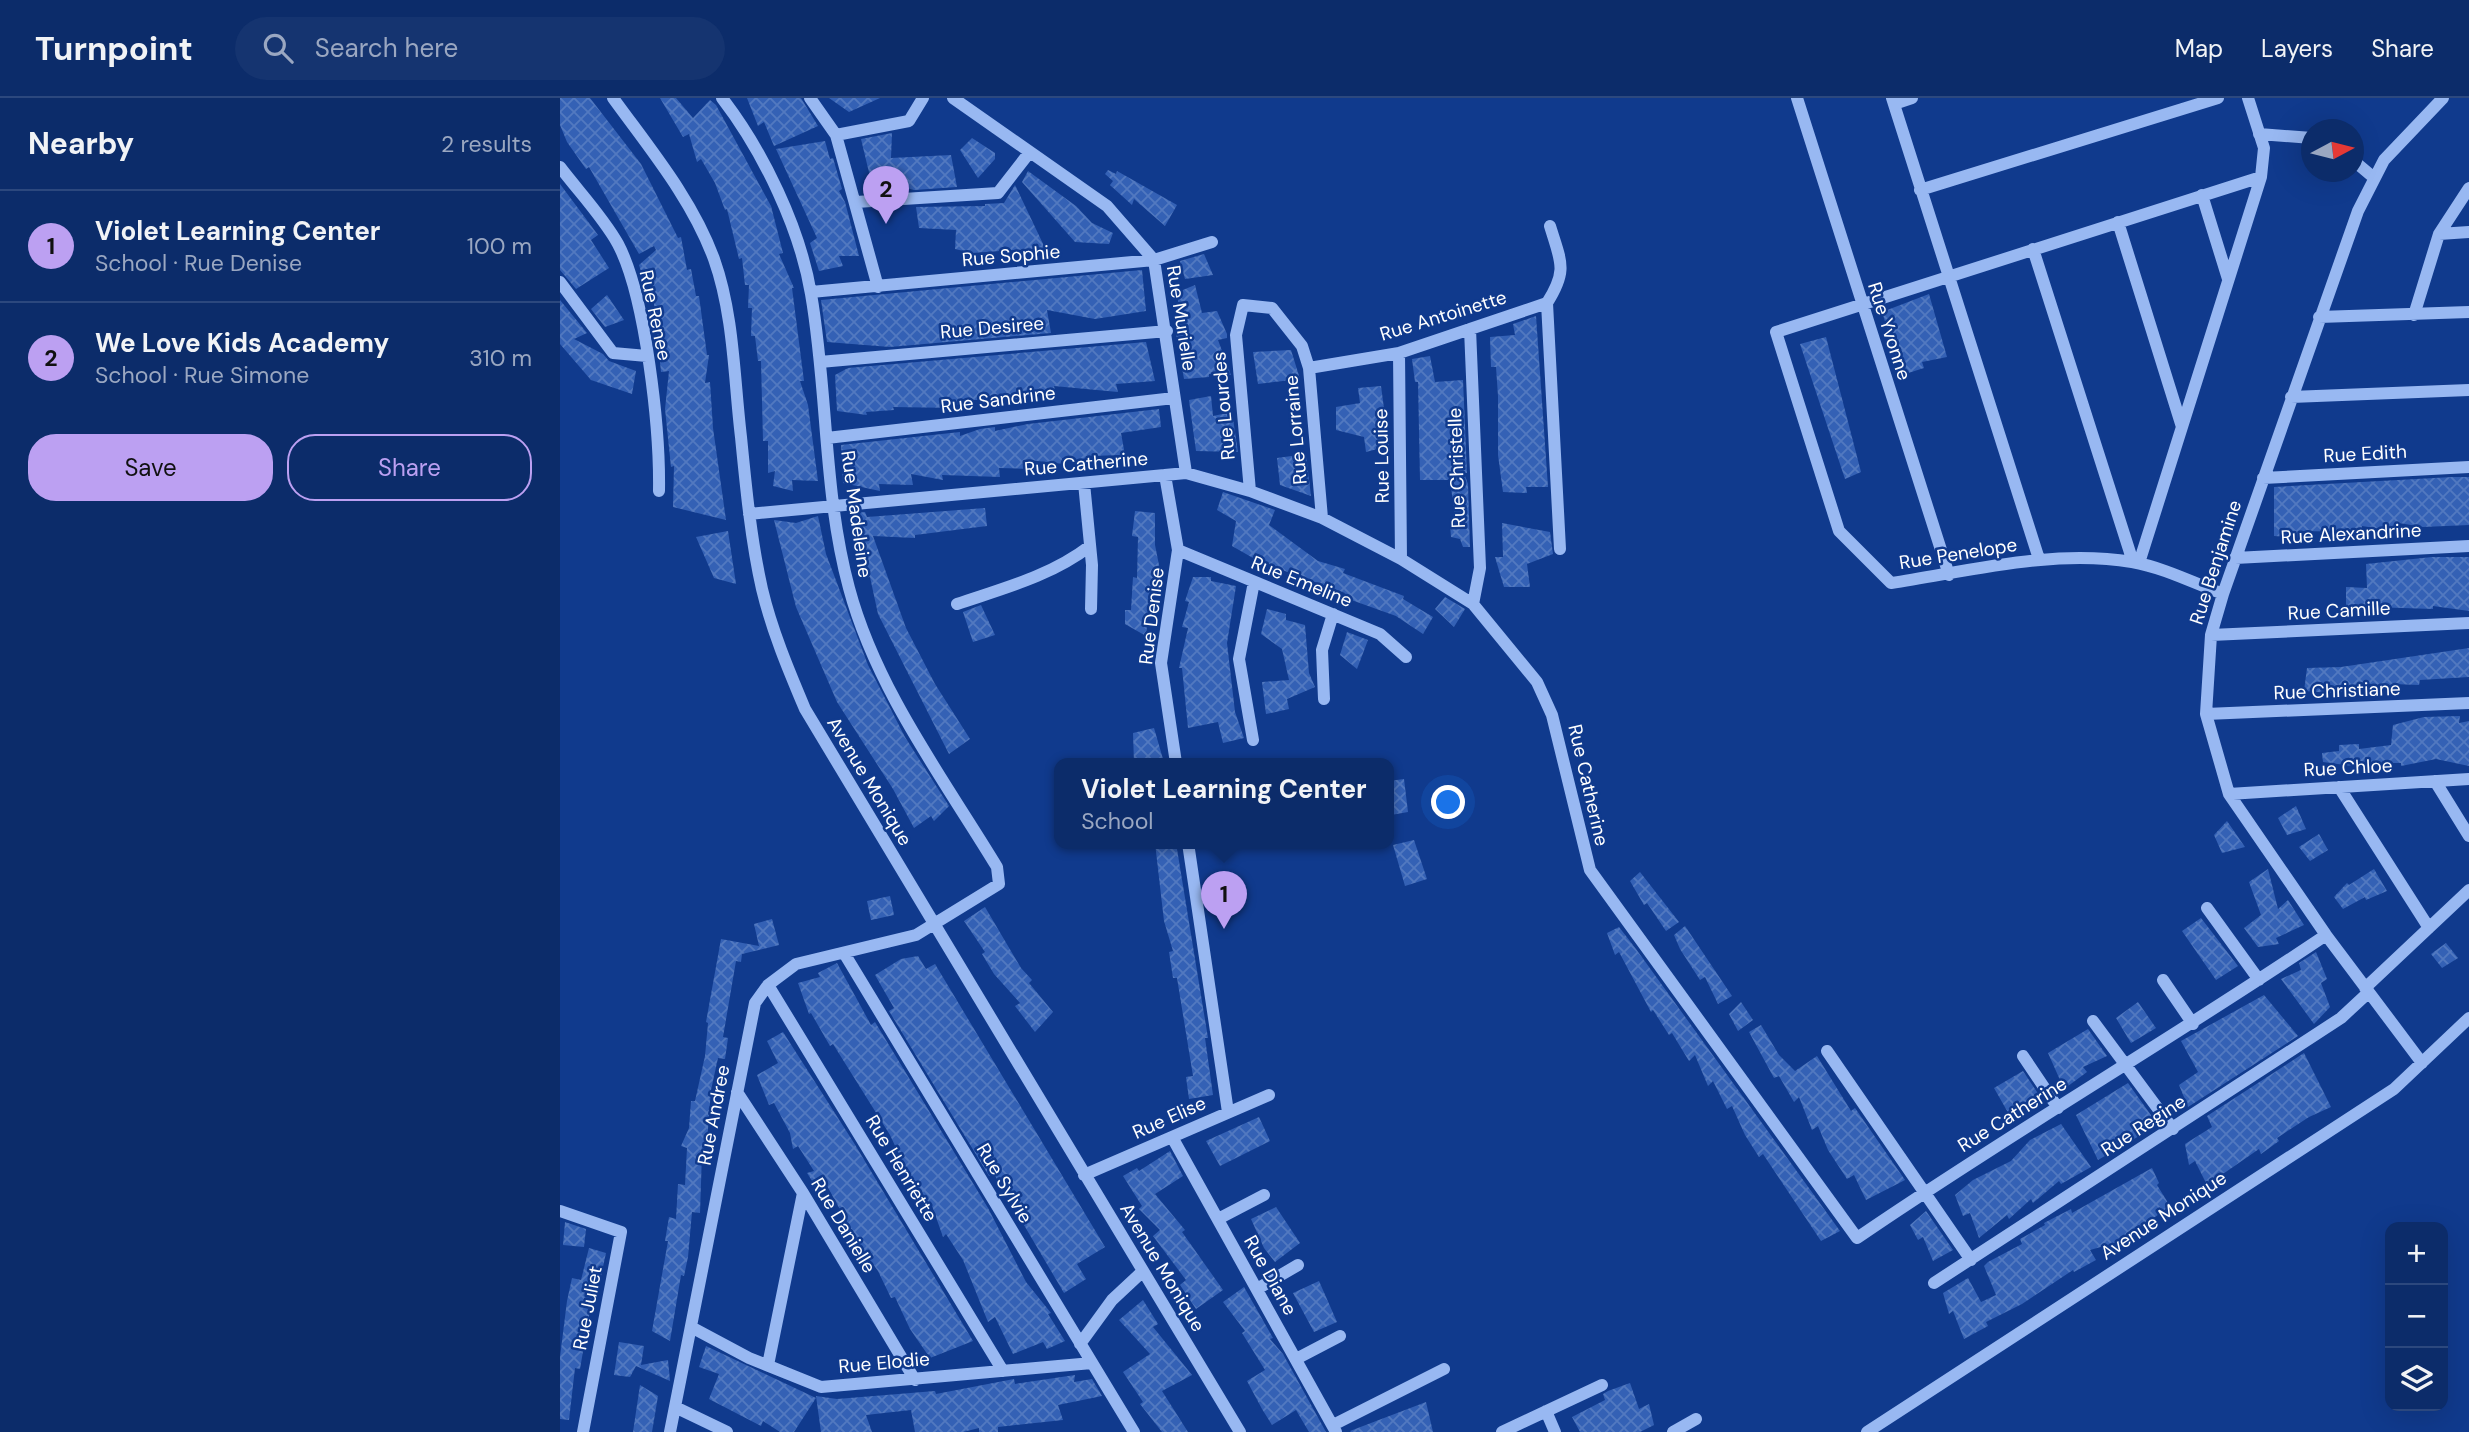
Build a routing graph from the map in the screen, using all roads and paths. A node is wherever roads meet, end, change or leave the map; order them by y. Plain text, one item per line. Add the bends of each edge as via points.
1 (613, 98) edge
2 (722, 98) edge
3 (810, 98) edge
4 (923, 98) edge
5 (953, 98) edge
6 (1797, 98) edge
7 (1912, 98) edge
8 (2218, 98) edge
9 (2248, 98) edge
10 (2438, 100) edge
11 (1893, 101) edge
12 (2259, 134) junction
13 (836, 135) junction
14 (2301, 137) edge
15 (1029, 153) junction
16 (560, 167) edge
17 (2364, 170) edge
18 (2261, 177) junction
19 (2372, 177) junction
20 (2469, 188) edge
21 (1920, 190) junction
22 (2202, 195) junction
23 (856, 202) junction
24 (2118, 222) junction
25 (1550, 226) dead end
26 (2469, 232) edge
27 (2439, 234) junction
28 (1212, 242) dead end
29 (2033, 249) junction
30 (1154, 260) junction
31 (1948, 275) junction
32 (2228, 279) junction
33 (560, 282) edge
34 (878, 287) junction
35 (811, 292) junction
36 (1546, 303) junction
37 (1861, 304) junction
38 (1272, 308) joint
39 (2469, 312) edge
40 (2414, 315) junction
41 (2319, 317) junction
42 (1469, 328) junction
43 (1167, 331) junction
44 (1398, 353) junction
45 (647, 356) junction
46 (820, 362) junction
47 (1309, 368) junction
48 (2469, 390) edge
49 (2291, 397) junction
50 (1174, 398) junction
51 (2182, 428) junction
52 (827, 438) junction
53 (2469, 467) edge
54 (1186, 473) junction
55 (1165, 475) junction
56 (2263, 478) junction
57 (1084, 483) junction
58 (659, 491) dead end
59 (1250, 491) junction
60 (833, 506) junction
61 (749, 514) junction
62 (1322, 518) junction
63 (1090, 546) junction
64 (2469, 546) edge
65 (1560, 549) dead end
66 (1178, 550) junction
67 (2235, 558) junction
68 (1401, 559) junction
69 (2039, 559) junction
70 (2136, 563) junction
71 (1949, 575) junction
72 (1254, 582) junction
73 (2223, 594) junction
74 (957, 604) dead end
75 (1473, 604) junction
76 (1091, 609) dead end
77 (1333, 614) junction
78 (2469, 623) edge
79 (2211, 635) junction
80 (1406, 657) dead end
81 (1324, 699) dead end
82 (2469, 703) edge
83 (2206, 714) junction
84 (1253, 740) dead end
85 (1175, 758) edge
86 (2469, 779) edge
87 (2435, 781) junction
88 (2339, 787) junction
89 (2229, 794) junction
90 (2469, 836) edge
91 (1189, 849) edge
92 (2469, 890) edge
93 (2207, 908) dead end
94 (934, 925) junction
95 (2428, 928) junction
96 (2326, 935) junction
97 (844, 953) junction
98 (2163, 980) dead end
99 (2259, 980) junction
100 (768, 985) junction
101 (2367, 990) junction
102 (2469, 1018) edge
103 (2093, 1021) dead end
104 (2193, 1024) junction
105 (1827, 1051) dead end
106 (2023, 1056) dead end
107 (2422, 1063) junction
108 (2125, 1065) junction
109 (737, 1092) junction
110 (1269, 1095) dead end
111 (2058, 1108) junction
112 (1228, 1112) junction
113 (2173, 1129) junction
114 (1172, 1137) junction
115 (1084, 1175) junction
116 (1924, 1192) junction
117 (803, 1193) junction
118 (1264, 1195) dead end
119 (560, 1211) edge
120 (1218, 1219) junction
121 (1971, 1259) junction
122 (1297, 1265) dead end
123 (1143, 1271) junction
124 (1934, 1283) dead end
125 (1257, 1289) junction
126 (691, 1327) junction
127 (1340, 1336) dead end
128 (1080, 1345) junction
129 (1296, 1359) junction
130 (1092, 1363) junction
131 (768, 1365) junction
132 (1444, 1369) dead end
133 (1003, 1371) junction
134 (915, 1380) junction
135 (1602, 1385) dead end
136 (675, 1407) junction
137 (1546, 1411) junction
138 (1696, 1419) dead end
139 (1334, 1428) edge
140 (583, 1432) edge
141 (670, 1432) edge
142 (727, 1432) edge
143 (1134, 1432) edge
144 (1240, 1432) edge
145 (1502, 1432) edge
146 (1555, 1432) edge
147 (1673, 1432) edge
148 (1867, 1432) edge

1 - 61 street, Avenue Monique via 687,204 714,260 727,314
2 - 35 street, Rue Madeleine via 783,203
3 - 13 street
4 - 13 street via 909,121
5 - 15 street, Rue Murielle
6 - 37 street, Rue Yvonne
7 - 11 street
8 - 21 street
9 - 12 street
10 - 19 street, Rue Benjamine
11 - 21 street
12 - 14 street
12 - 18 street via 2264,148
13 - 23 street
15 - 23 street via 998,193
15 - 30 street, Rue Murielle via 1107,206
16 - 45 street, Rue Renee via 617,243 634,291
17 - 19 street
18 - 22 street
18 - 32 street
19 - 41 street, Rue Benjamine
20 - 27 street
21 - 31 street
22 - 24 street
22 - 32 street
23 - 34 street
24 - 29 street
24 - 51 street
25 - 36 street via 1561,280
26 - 27 street
27 - 40 street
28 - 30 street, Rue Sophie
29 - 31 street
29 - 70 street
30 - 34 street, Rue Sophie
30 - 43 street, Rue Murielle
31 - 37 street
31 - 69 street
32 - 51 street
33 - 45 street via 613,353
34 - 35 street, Rue Sophie
35 - 46 street, Rue Madeleine
36 - 42 street, Rue Antoinette
36 - 65 street
37 - 71 street, Rue Yvonne
37 - 71 street, Rue Penelope via 1776,332 1839,531 1891,583
38 - 47 street, Rue Lorraine via 1302,346
38 - 59 street, Rue Lourdes via 1243,305 1236,335
39 - 40 street
40 - 41 street
41 - 49 street, Rue Benjamine
42 - 44 street, Rue Antoinette
42 - 75 street, Rue Christelle via 1480,568
43 - 46 street, Rue Desiree
43 - 50 street, Rue Murielle
44 - 47 street, Rue Antoinette
44 - 68 street, Rue Louise
45 - 58 street, Rue Renee
46 - 52 street, Rue Madeleine
47 - 62 street, Rue Lorraine
48 - 49 street
49 - 56 street, Rue Benjamine
50 - 52 street, Rue Sandrine
50 - 54 street, Rue Murielle
51 - 70 street
52 - 60 street, Rue Madeleine
53 - 56 street, Rue Edith
54 - 55 street, Rue Catherine
54 - 59 street, Rue Catherine
55 - 57 street, Rue Catherine
55 - 66 street, Rue Denise
56 - 67 street, Rue Benjamine
57 - 60 street, Rue Catherine
57 - 63 street
59 - 62 street, Rue Catherine
60 - 61 street, Rue Catherine
60 - 94 street, Rue Madeleine via 849,590 877,665 997,867 999,884
61 - 94 street, Avenue Monique via 762,590 805,709
62 - 68 street, Rue Catherine
63 - 74 street via 1067,564
63 - 76 street
64 - 67 street, Rue Alexandrine
66 - 72 street, Rue Emeline
66 - 85 street, Rue Denise via 1161,663
67 - 73 street, Rue Benjamine
68 - 75 street, Rue Catherine
69 - 70 street, Rue Penelope via 2104,558
69 - 71 street, Rue Penelope
70 - 73 street, Rue Penelope
72 - 77 street, Rue Emeline
72 - 84 street via 1239,659
73 - 79 street, Rue Benjamine
75 - 116 street, Rue Catherine via 1536,682 1552,715 1590,870 1857,1238
77 - 80 street, Rue Emeline via 1380,634
77 - 81 street via 1322,650
78 - 79 street, Rue Camille
79 - 83 street, Rue Benjamine
82 - 83 street, Rue Christiane
83 - 89 street, Rue Benjamine
86 - 87 street, Rue Chloe
87 - 88 street, Rue Chloe
87 - 90 street
88 - 89 street, Rue Chloe
88 - 95 street
89 - 96 street, Rue Benjamine
91 - 112 street
92 - 95 street, Rue Regine
93 - 99 street
94 - 97 street, Rue Andree via 916,935
94 - 115 street, Avenue Monique
95 - 101 street, Rue Regine
96 - 99 street, Rue Catherine
96 - 101 street, Rue Benjamine
97 - 100 street, Rue Andree via 796,964
97 - 128 street, Rue Sylvie
98 - 104 street
99 - 104 street, Rue Catherine
100 - 109 street, Rue Andree via 755,1003
100 - 133 street, Rue Henriette
101 - 107 street, Rue Benjamine
101 - 113 street, Rue Regine via 2342,1018
102 - 107 street, Avenue Monique
103 - 108 street
104 - 108 street, Rue Catherine
105 - 116 street
106 - 111 street
107 - 148 street, Avenue Monique via 2394,1089
108 - 111 street, Rue Catherine
108 - 113 street
109 - 117 street, Rue Danielle
109 - 126 street, Rue Andree
110 - 112 street, Rue Elise
111 - 116 street, Rue Catherine
112 - 114 street, Rue Elise
113 - 121 street, Rue Regine
114 - 115 street, Rue Elise
114 - 120 street, Rue Diane
115 - 123 street, Avenue Monique
116 - 121 street
117 - 131 street
117 - 134 street, Rue Danielle
118 - 120 street
119 - 140 street, Rue Juliet via 621,1232
120 - 125 street, Rue Diane
121 - 124 street, Rue Regine
122 - 125 street
123 - 128 street via 1112,1300
123 - 144 street, Avenue Monique
125 - 129 street, Rue Diane
126 - 131 street, Rue Elodie
126 - 136 street, Rue Andree
127 - 129 street
128 - 130 street, Rue Sylvie
129 - 139 street, Rue Diane
130 - 133 street, Rue Elodie
130 - 143 street, Rue Sylvie
131 - 134 street, Rue Elodie via 821,1387
132 - 139 street
133 - 134 street, Rue Elodie
135 - 137 street
136 - 141 street, Rue Andree
136 - 142 street
137 - 145 street
137 - 146 street
138 - 147 street

